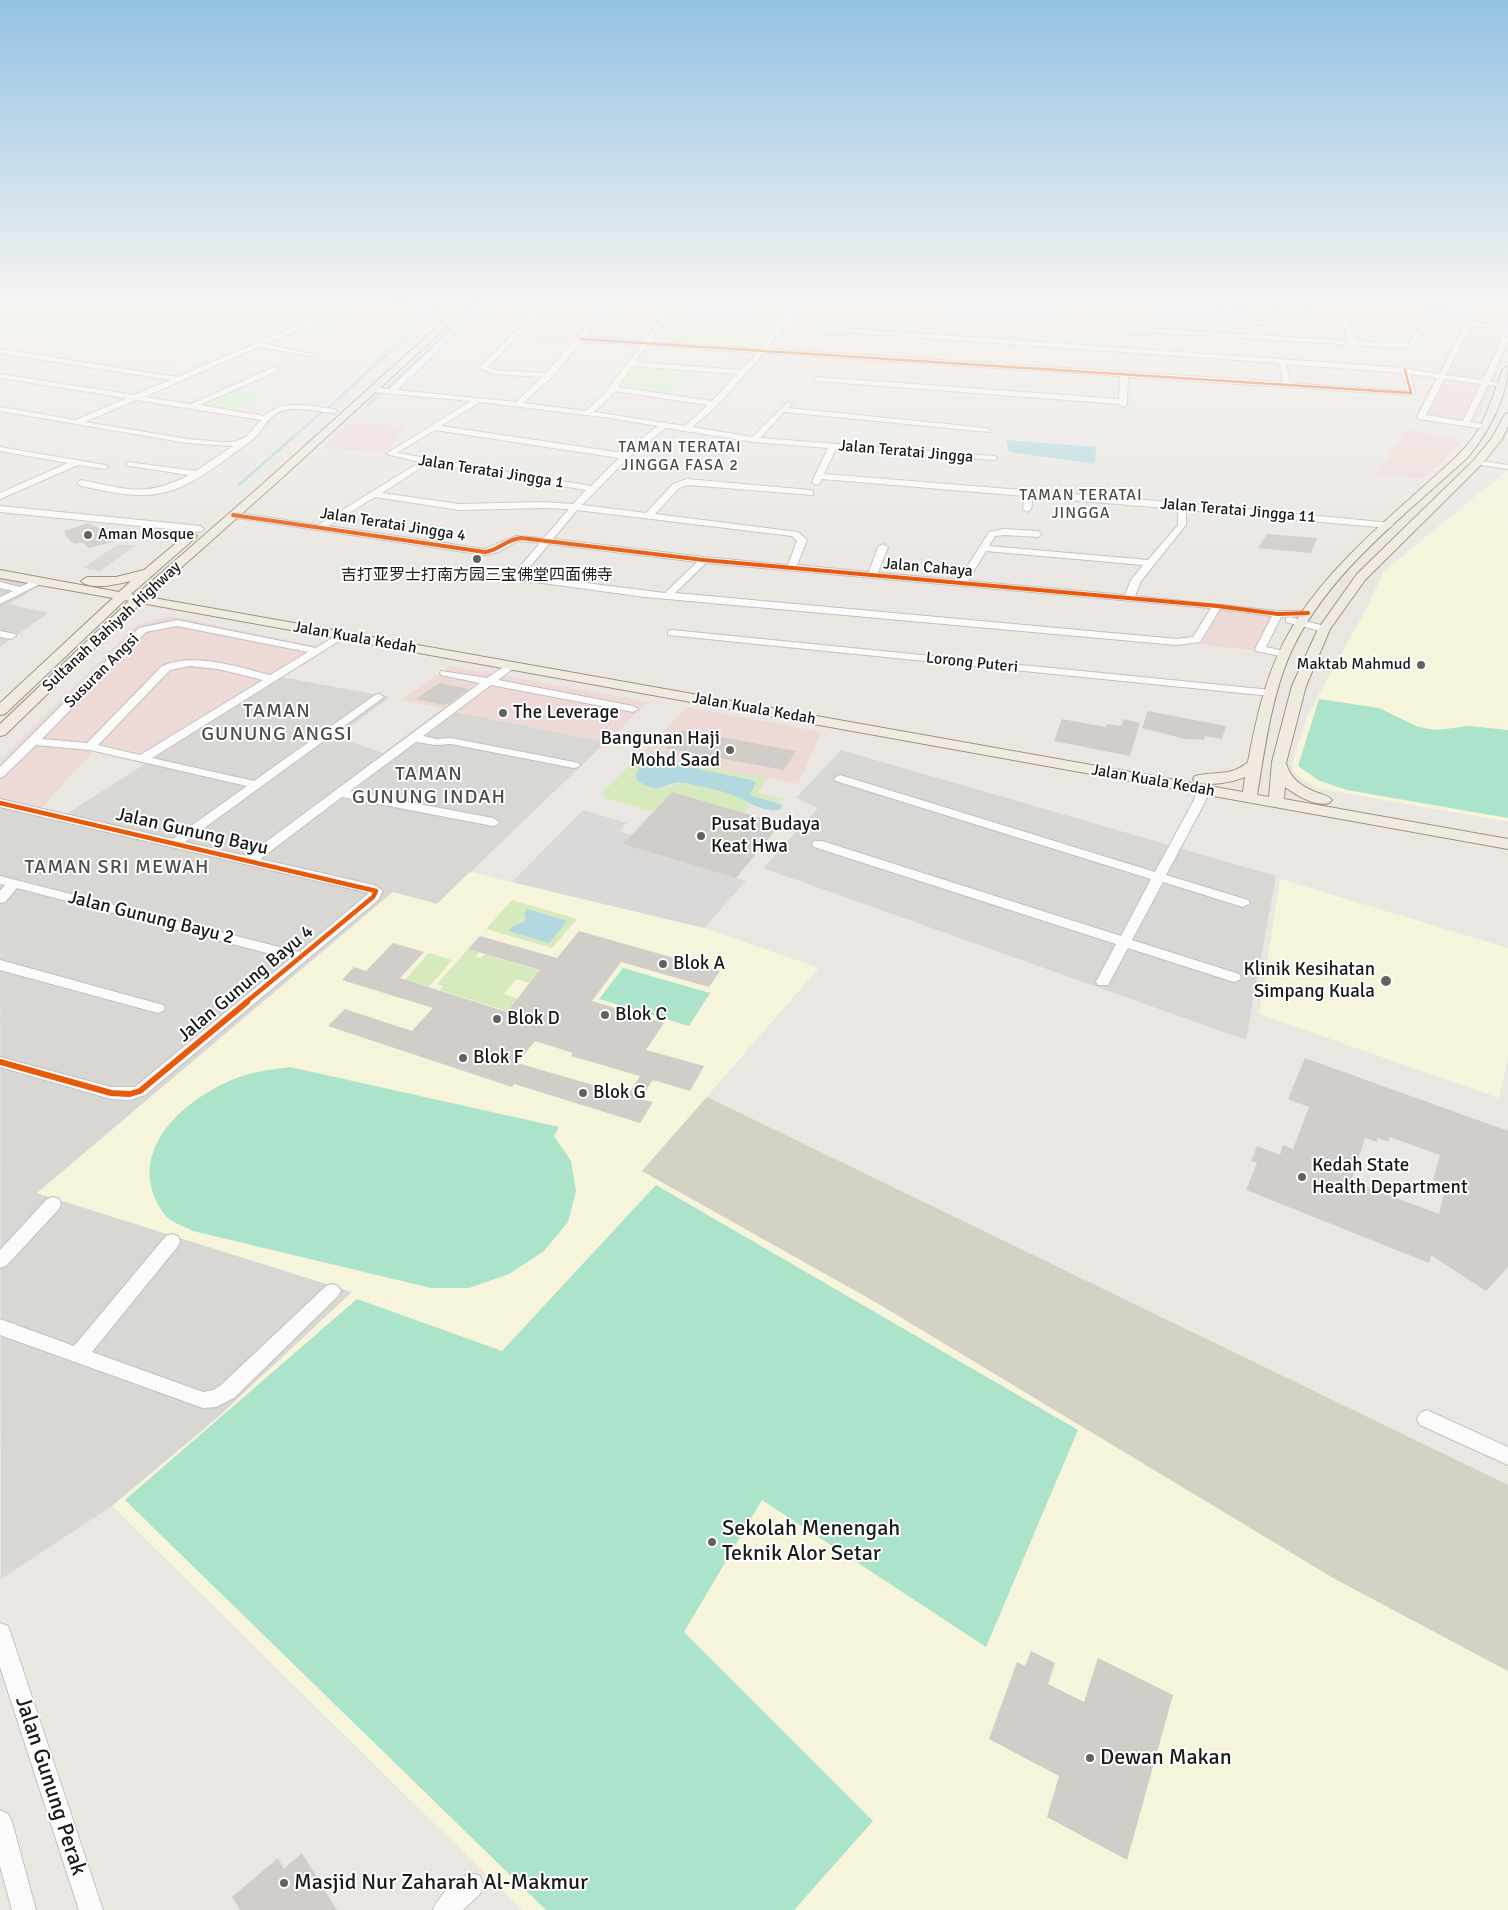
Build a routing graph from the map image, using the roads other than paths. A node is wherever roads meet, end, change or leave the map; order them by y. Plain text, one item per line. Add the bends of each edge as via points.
1 (98, 391) edge
2 (149, 391) edge
3 (226, 391) edge
4 (370, 391) edge
5 (392, 391) edge
6 (532, 391) edge
7 (610, 391) edge
8 (633, 391) edge
9 (725, 391) edge
10 (965, 391) edge
11 (1123, 391) edge
12 (1375, 391) edge
13 (1411, 391) edge
14 (1433, 391) edge
15 (1481, 391) edge
16 (1499, 391) edge
17 (136, 397) junction
18 (478, 400) junction
19 (790, 402) dead end
20 (714, 404) junction
21 (517, 405) junction
22 (193, 406) junction
23 (1, 410) edge
24 (340, 410) junction
25 (783, 410) junction
26 (587, 414) junction
27 (1508, 416) edge
28 (89, 417) junction
29 (265, 418) junction
30 (77, 422) junction
31 (319, 424) dead end
32 (1465, 424) junction
33 (665, 425) junction
34 (65, 427) junction
35 (432, 427) junction
36 (1484, 427) junction
37 (687, 428) junction
38 (986, 430) dead end
39 (191, 434) junction
40 (178, 439) junction
41 (754, 440) junction
42 (245, 441) junction
43 (168, 445) junction
44 (294, 446) dead end
45 (833, 446) junction
46 (0, 449) edge
47 (9, 451) junction
48 (304, 452) junction
49 (230, 453) junction
50 (0, 454) edge
51 (625, 456) junction
52 (994, 458) dead end
53 (426, 461) junction
54 (77, 462) junction
55 (130, 464) dead end
56 (1453, 465) junction
57 (1475, 466) junction
58 (105, 467) dead end
59 (1508, 467) edge
60 (265, 472) dead end
61 (196, 473) junction
62 (254, 482) dead end
63 (81, 484) dead end
64 (593, 488) junction
65 (810, 493) dead end
66 (374, 494) junction
67 (1029, 494) junction
68 (0, 496) edge
69 (234, 499) dead end
70 (1182, 506) junction
71 (575, 507) junction
72 (0, 509) edge
73 (1027, 509) dead end
74 (233, 515) junction
75 (648, 516) junction
76 (1389, 525) junction
77 (204, 526) joint
78 (321, 527) junction
79 (1038, 534) dead end
80 (546, 540) junction
81 (883, 547) dead end
82 (983, 548) junction
83 (704, 560) junction
84 (1150, 563) junction
85 (0, 564) edge
86 (158, 564) junction
87 (791, 568) junction
88 (167, 573) junction
89 (0, 574) edge
90 (873, 575) junction
91 (39, 581) junction
92 (962, 583) junction
93 (83, 584) junction
94 (0, 585) edge
95 (22, 590) junction
96 (134, 594) junction
97 (668, 594) junction
98 (166, 596) junction
99 (1129, 598) junction
100 (0, 601) edge
101 (1217, 606) junction
102 (188, 608) junction
103 (1278, 614) junction
104 (1304, 618) junction
105 (98, 619) junction
106 (115, 622) junction
107 (1324, 629) junction
108 (672, 633) dead end
109 (0, 634) edge
110 (11, 636) dead end
111 (342, 636) junction
112 (370, 637) junction
113 (317, 652) junction
114 (1285, 654) junction
115 (511, 665) junction
116 (445, 673) dead end
117 (272, 679) junction
118 (490, 681) junction
119 (1271, 693) junction
120 (379, 697) dead end
121 (634, 709) dead end
122 (0, 711) edge
123 (0, 732) edge
124 (418, 735) junction
125 (33, 741) junction
126 (90, 748) junction
127 (142, 759) junction
128 (1279, 762) junction
129 (1256, 763) junction
130 (574, 765) dead end
131 (0, 774) edge
132 (840, 779) dead end
133 (1202, 784) junction
134 (257, 785) junction
135 (343, 791) junction
136 (1250, 793) junction
137 (1276, 797) junction
138 (1324, 800) junction
139 (383, 801) joint
140 (0, 803) edge
141 (493, 822) dead end
142 (1453, 834) junction
143 (1508, 834) edge
144 (175, 844) junction
145 (818, 844) dead end
146 (1508, 844) edge
147 (250, 860) junction
148 (1159, 877) junction
149 (0, 880) edge
150 (14, 884) junction
151 (376, 891) joint
152 (0, 899) edge
153 (1243, 902) dead end
154 (1124, 942) junction
155 (302, 956) junction
156 (0, 965) edge
157 (1234, 977) dead end
158 (1103, 982) dead end
159 (158, 1008) dead end
160 (0, 1062) edge
161 (53, 1204) dead end
162 (172, 1241) dead end
163 (0, 1261) edge
164 (332, 1291) dead end
165 (0, 1327) edge
166 (78, 1355) junction
167 (1428, 1419) dead end
168 (1508, 1456) edge
169 (0, 1634) edge
170 (0, 1822) edge
171 (471, 1885) dead end
172 (24, 1910) edge
173 (91, 1910) edge
174 (445, 1910) edge

1 - 17 street
2 - 17 street
3 - 22 street
4 - 24 main road, Sultanah Bahiyah Highway
5 - 18 street, Jalan Teratai Jingga
6 - 21 street
7 - 26 street
8 - 20 street
9 - 20 street
10 - 11 street via 1123,403
12 - 13 street
14 - 32 street via 1421,416
15 - 32 street
16 - 36 main road
17 - 22 street
17 - 28 street
18 - 21 street, Jalan Teratai Jingga
18 - 35 street
19 - 25 street
20 - 37 street
21 - 26 street, Jalan Teratai Jingga
22 - 29 street
23 - 28 street
23 - 30 street
23 - 34 street
24 - 29 street via 283,408
24 - 31 main road, Sultanah Bahiyah Highway
24 - 44 main road via 332,422 306,444
24 - 48 main road, Sultanah Bahiyah Highway
25 - 38 street
25 - 41 street
26 - 33 street, Jalan Teratai Jingga
27 - 57 main road via 1497,439
28 - 30 street
28 - 39 street
29 - 42 street via 258,430
30 - 34 street
30 - 40 street
32 - 36 street
33 - 37 street, Jalan Teratai Jingga
33 - 51 street
34 - 43 street
35 - 51 street
35 - 53 street, Jalan Teratai Jingga 1 via 390,454
36 - 56 main road
37 - 41 street, Jalan Teratai Jingga
39 - 40 street
39 - 42 street
40 - 42 street via 224,444
40 - 43 street
41 - 45 street, Jalan Teratai Jingga
42 - 49 street
43 - 49 street
45 - 52 street, Jalan Teratai Jingga
45 - 67 street, Jalan Teratai Jingga 11 via 817,479
46 - 47 street
47 - 50 street
47 - 54 street
48 - 60 main road via 294,453
48 - 74 main road, Sultanah Bahiyah Highway
49 - 61 street
51 - 64 street
53 - 64 street, Jalan Teratai Jingga 1
53 - 66 street
54 - 58 street
54 - 68 street
55 - 61 street
56 - 57 main road
56 - 76 main road
57 - 59 street
57 - 107 main road via 1361,576
61 - 63 street via 153,493
62 - 69 main road
64 - 71 street
65 - 75 street via 687,482 676,486
66 - 71 street via 459,507
66 - 78 street
67 - 70 street, Jalan Teratai Jingga 11
67 - 73 street
70 - 76 street, Jalan Teratai Jingga 11
70 - 84 street via 1182,525
71 - 75 street
71 - 80 street
72 - 77 street via 103,521
74 - 78 street, Jalan Teratai Jingga 4
74 - 88 main road, Sultanah Bahiyah Highway
75 - 87 street via 794,534 802,540
76 - 104 main road via 1355,558
77 - 86 main road, Sultanah Bahiyah Highway
78 - 80 street, Jalan Teratai Jingga 4 via 489,552 516,538
79 - 82 street via 997,532
80 - 83 street, Jalan Cahaya
80 - 97 street via 516,577 635,593
81 - 90 street
82 - 84 street
82 - 92 street
83 - 87 street, Jalan Cahaya
83 - 97 street
84 - 99 street via 1136,580
85 - 93 main road, Jalan Kuala Kedah
86 - 93 main road via 135,576
86 - 96 main road, Sultanah Bahiyah Highway
87 - 90 street, Jalan Cahaya
88 - 96 main road, Sultanah Bahiyah Highway
88 - 98 main road via 162,579
89 - 91 main road, Jalan Kuala Kedah
90 - 92 street, Jalan Cahaya
91 - 93 main road, Jalan Kuala Kedah
91 - 95 street
92 - 99 street, Jalan Cahaya
93 - 96 main road, Jalan Kuala Kedah
93 - 105 main road via 98,605
94 - 95 street
95 - 100 street
96 - 98 main road, Jalan Kuala Kedah
96 - 102 main road, Jalan Kuala Kedah
96 - 105 main road, Sultanah Bahiyah Highway
96 - 106 main road, Sultanah Bahiyah Highway
97 - 101 street via 1177,642 1196,640
98 - 112 main road, Jalan Kuala Kedah
99 - 101 street, Jalan Cahaya
101 - 103 street, Jalan Cahaya
102 - 106 main road via 139,612
102 - 111 main road, Jalan Kuala Kedah
103 - 104 street, Jalan Cahaya
103 - 114 street via 1260,649
104 - 107 street, Jalan Cahaya
104 - 114 main road
105 - 122 main road, Sultanah Bahiyah Highway
106 - 123 main road, Sultanah Bahiyah Highway
107 - 128 main road via 1303,673
108 - 119 street, Lorong Puteri
109 - 110 street
111 - 112 main road, Jalan Kuala Kedah
111 - 113 street
112 - 115 main road, Jalan Kuala Kedah
112 - 133 main road, Jalan Kuala Kedah via 588,670
113 - 117 street
113 - 125 street, Susuran Angsi via 177,623 147,629 140,632
114 - 119 main road
115 - 118 street
115 - 133 main road, Jalan Kuala Kedah
116 - 118 street
117 - 126 street via 194,662 171,665
117 - 127 street
118 - 121 street
118 - 124 street
119 - 129 main road
120 - 134 street
124 - 130 street via 436,742 451,741
124 - 135 street
125 - 126 street
125 - 131 street, Susuran Angsi
126 - 127 street
127 - 134 street
128 - 137 main road
128 - 138 main road via 1283,776 1290,784
129 - 133 main road via 1241,775
129 - 136 main road
132 - 148 street
133 - 136 main road, Jalan Kuala Kedah
133 - 142 main road via 1249,804 1297,814 1421,835
133 - 148 street via 1199,802
134 - 144 street
135 - 139 street
135 - 147 street
136 - 137 main road, Jalan Kuala Kedah
137 - 138 main road, Jalan Kuala Kedah
137 - 142 main road, Jalan Kuala Kedah
138 - 143 main road, Jalan Kuala Kedah
139 - 141 street
140 - 144 street, Jalan Gunung Bayu
142 - 146 main road, Jalan Kuala Kedah
144 - 147 street, Jalan Gunung Bayu
145 - 154 street
147 - 151 street, Jalan Gunung Bayu
148 - 153 street
148 - 154 street
149 - 150 street, Jalan Gunung Bayu 2
150 - 152 street
150 - 155 street, Jalan Gunung Bayu 2
151 - 155 street, Jalan Gunung Bayu 4 via 373,897
154 - 157 street
154 - 158 street
155 - 160 street, Jalan Gunung Bayu 4 via 148,1086 130,1094 110,1093
156 - 159 street
161 - 163 street
162 - 166 street
164 - 166 street via 216,1399 203,1400
165 - 166 street
167 - 168 street
169 - 173 street, Jalan Gunung Perak
170 - 172 street
171 - 174 street

